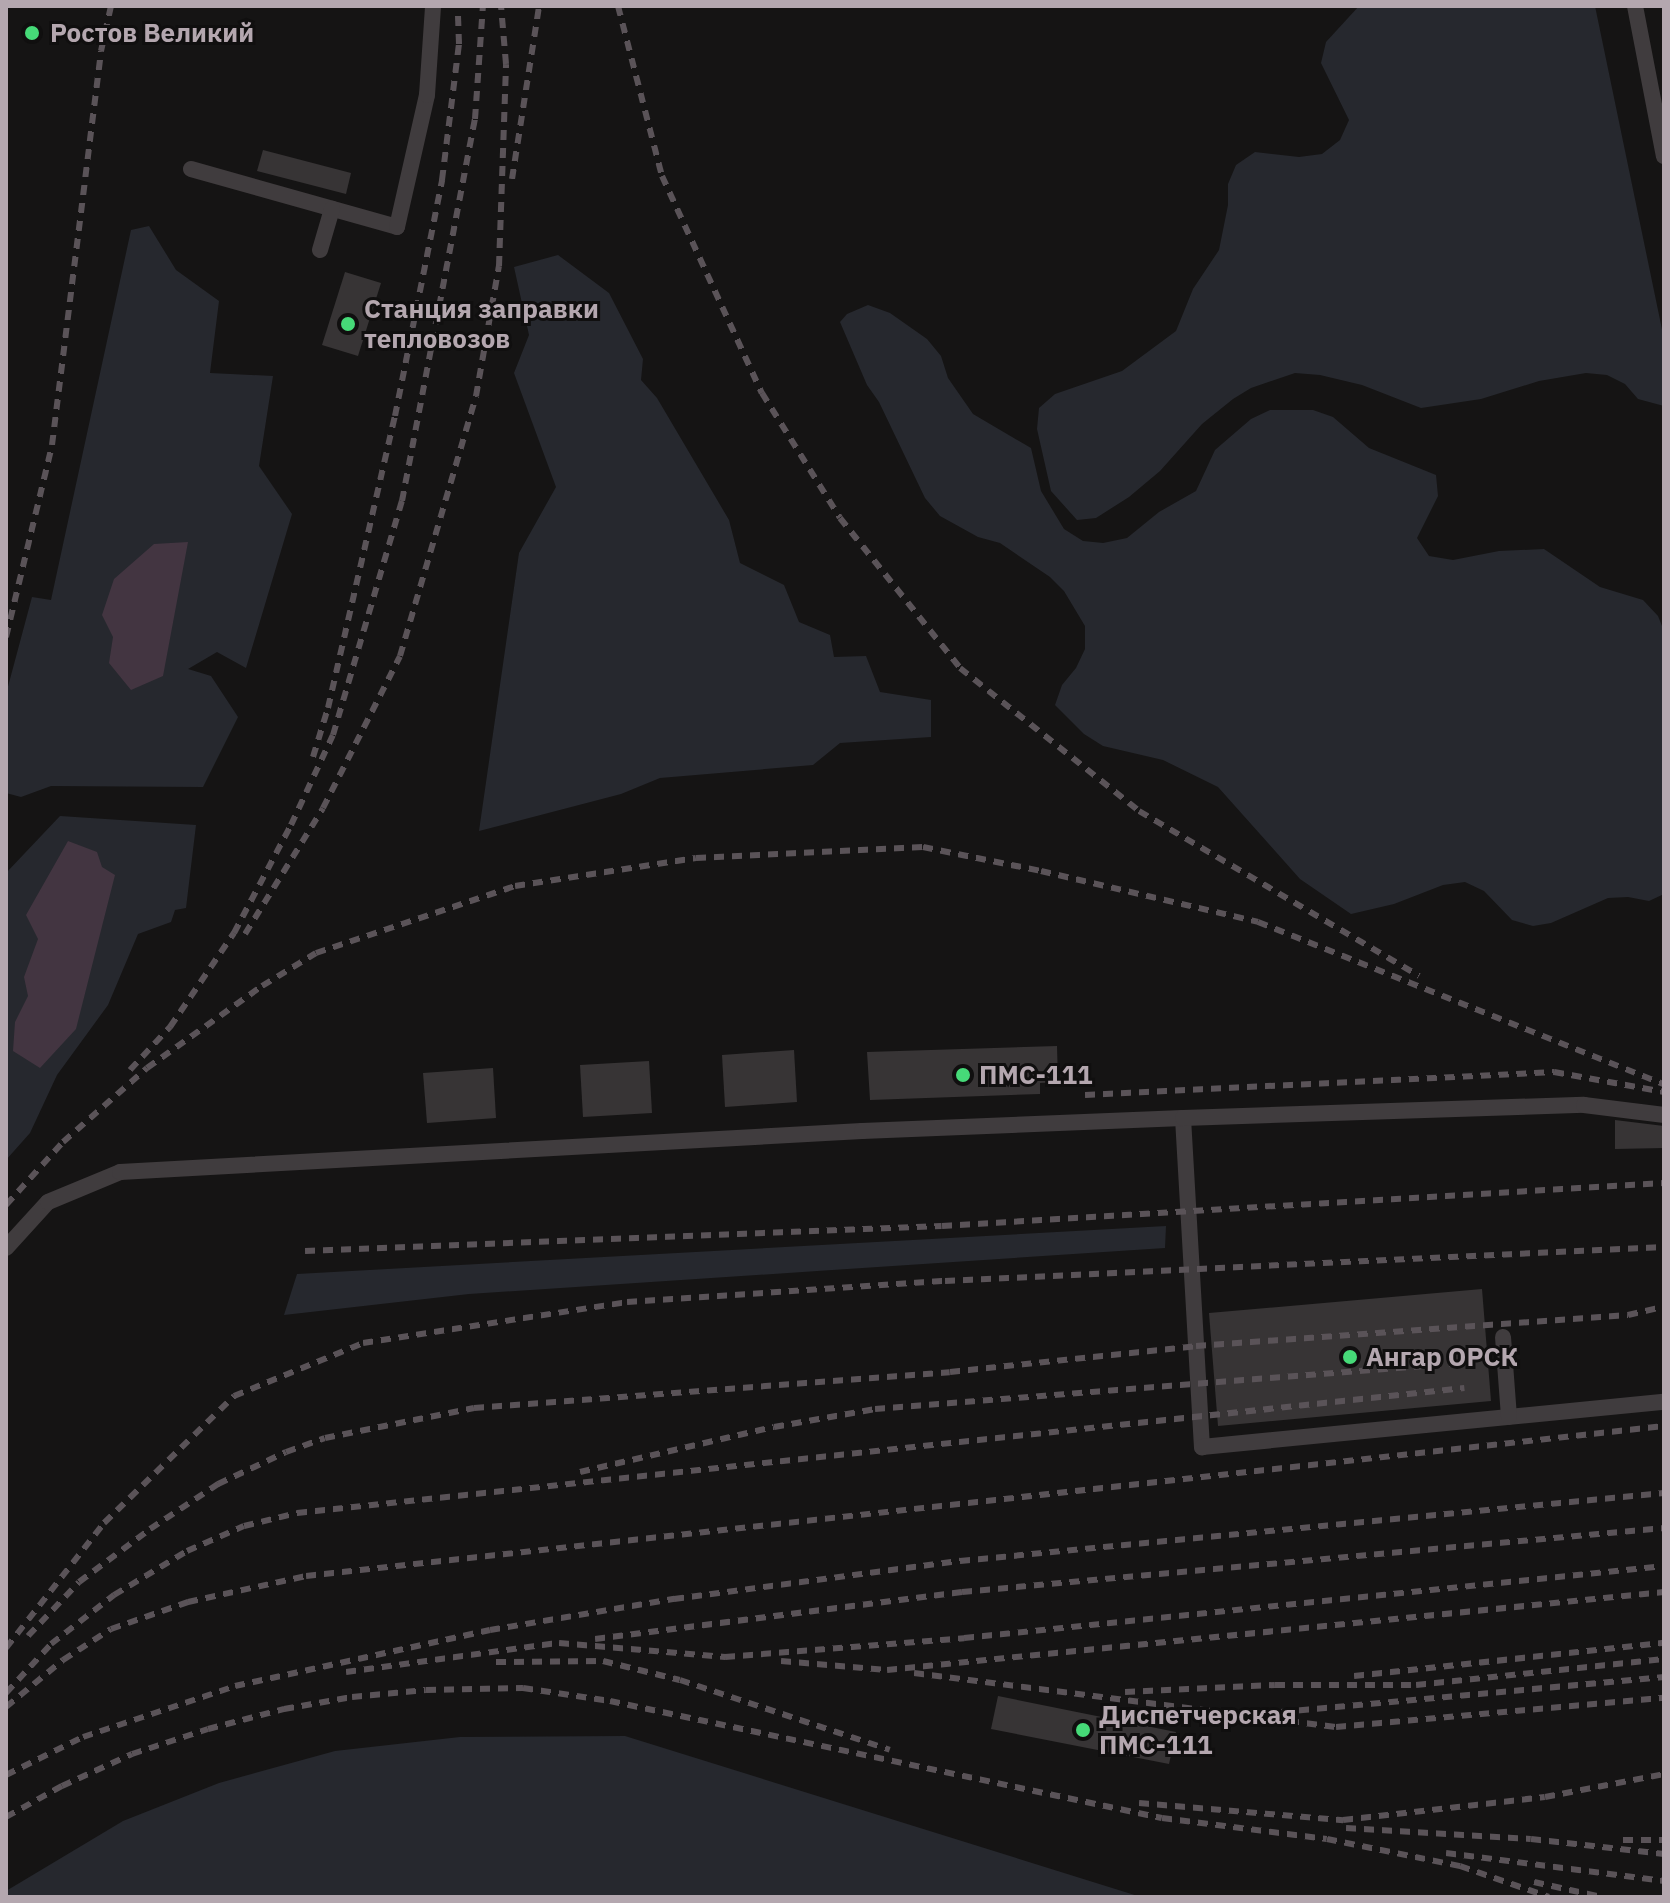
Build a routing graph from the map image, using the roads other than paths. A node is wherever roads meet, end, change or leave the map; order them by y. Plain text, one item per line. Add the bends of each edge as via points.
1 (433, 6) edge
2 (1635, 6) edge
3 (1664, 156) edge
4 (191, 169) dead end
5 (332, 209) junction
6 (320, 250) dead end
7 (1664, 1115) edge
8 (1183, 1118) junction
9 (6, 1248) edge
10 (1503, 1337) dead end
11 (1664, 1402) edge
12 (1509, 1417) junction

1 - 5 lane via 427,95 397,227
2 - 3 lane
4 - 5 lane
5 - 6 lane
7 - 8 lane via 1584,1105
8 - 9 lane via 120,1172 48,1202
8 - 12 lane via 1202,1447
10 - 12 lane
11 - 12 lane

